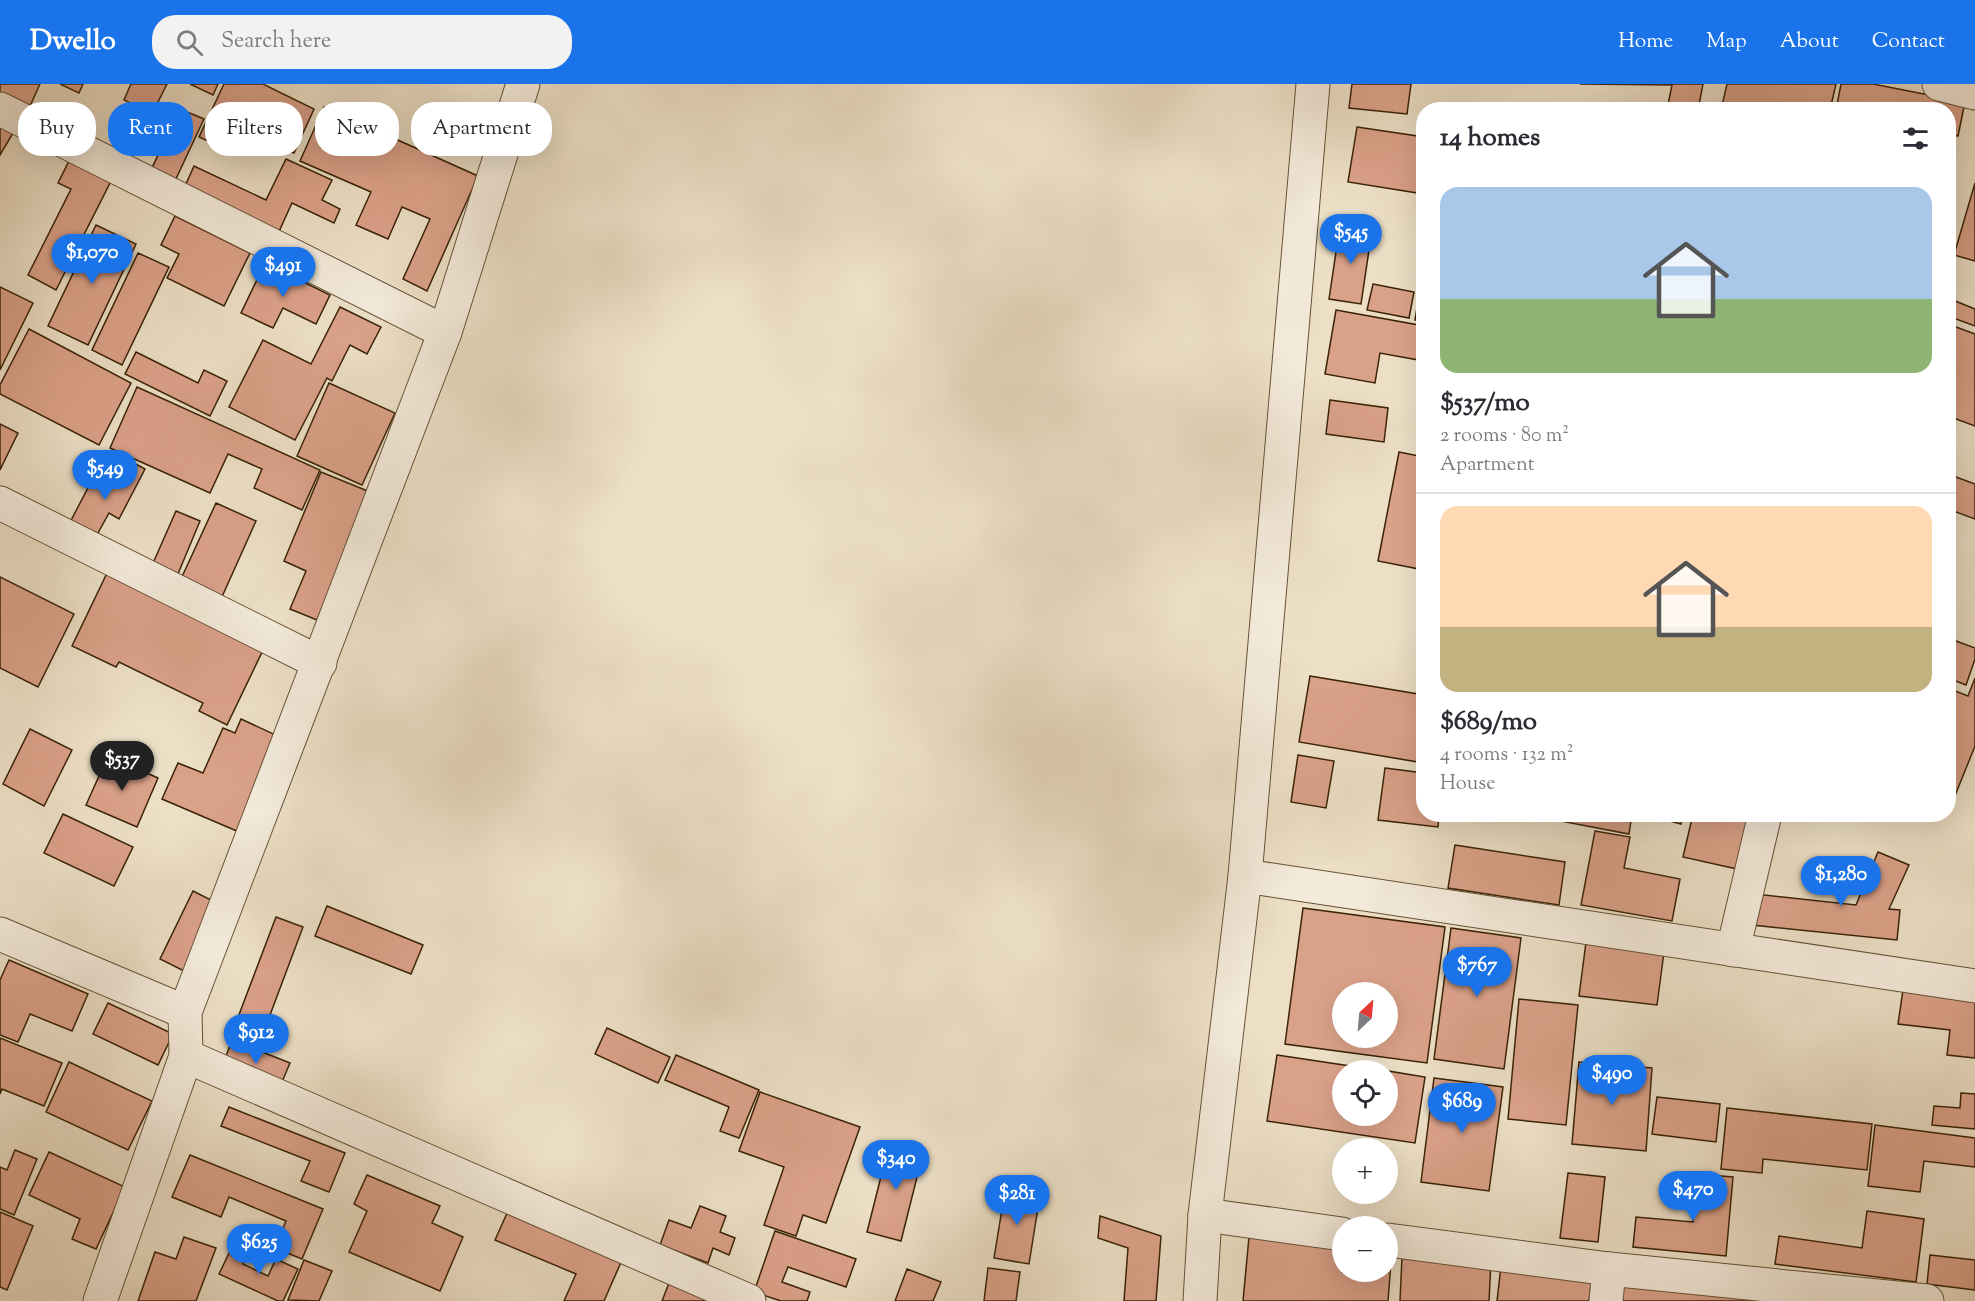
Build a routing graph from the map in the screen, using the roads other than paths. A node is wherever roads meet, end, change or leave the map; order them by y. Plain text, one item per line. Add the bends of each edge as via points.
1 (523, 84) edge
2 (1313, 84) edge
3 (1939, 84) edge
4 (1975, 93) edge
5 (0, 109) edge
6 (445, 332) junction
7 (0, 503) edge
8 (320, 663) junction
9 (1763, 822) edge
10 (1245, 876) junction
11 (0, 934) edge
12 (1733, 950) junction
13 (1975, 986) edge
14 (185, 1012) junction
15 (186, 1056) junction
16 (1205, 1215) junction
17 (1332, 1233) edge
18 (1398, 1242) edge
19 (1608, 1285) edge
20 (100, 1301) edge
21 (749, 1301) edge
22 (1200, 1301) edge
23 (1923, 1301) edge

1 - 6 street
2 - 10 street
3 - 4 street
5 - 6 street
6 - 8 street
7 - 8 street
8 - 14 street
9 - 12 street
10 - 12 street
10 - 16 street
11 - 14 street
12 - 13 street
14 - 15 street
15 - 20 street
15 - 21 street
16 - 17 street
16 - 22 street
18 - 19 street
19 - 23 street

